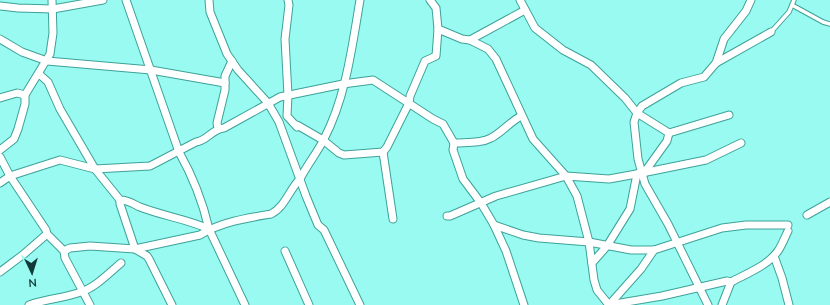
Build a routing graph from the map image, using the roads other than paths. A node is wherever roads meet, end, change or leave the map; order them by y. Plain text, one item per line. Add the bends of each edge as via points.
1 (4, 0) edge
2 (52, 0) edge
3 (103, 0) edge
4 (126, 0) edge
5 (209, 0) edge
6 (288, 0) edge
7 (360, 0) edge
8 (430, 0) edge
9 (520, 0) edge
10 (751, 0) edge
11 (794, 0) edge
12 (0, 5) edge
13 (792, 5) junction
14 (53, 9) junction
15 (525, 10) junction
16 (830, 24) edge
17 (438, 29) junction
18 (771, 32) joint
19 (0, 40) edge
20 (470, 40) junction
21 (47, 61) junction
22 (232, 62) junction
23 (716, 63) junction
24 (151, 70) junction
25 (39, 74) junction
26 (225, 83) junction
27 (343, 84) junction
28 (25, 95) junction
29 (288, 95) junction
30 (0, 98) edge
31 (268, 103) junction
32 (409, 103) junction
33 (637, 113) junction
34 (729, 115) dead end
35 (521, 116) junction
36 (218, 128) junction
37 (669, 133) junction
38 (323, 140) junction
39 (454, 143) junction
40 (741, 143) dead end
41 (0, 150) edge
42 (179, 152) junction
43 (383, 152) junction
44 (0, 157) edge
45 (95, 169) junction
46 (641, 173) junction
47 (10, 176) junction
48 (566, 176) junction
49 (300, 179) junction
50 (0, 182) edge
51 (120, 200) junction
52 (830, 202) edge
53 (481, 203) junction
54 (807, 215) dead end
55 (447, 216) dead end
56 (393, 219) dead end
57 (494, 225) junction
58 (209, 229) junction
59 (46, 234) junction
60 (589, 242) junction
61 (676, 242) junction
62 (606, 246) junction
63 (135, 249) junction
64 (654, 250) junction
65 (64, 251) junction
66 (285, 251) dead end
67 (774, 256) junction
68 (121, 263) dead end
69 (592, 263) junction
70 (0, 272) edge
71 (731, 282) junction
72 (700, 288) junction
73 (82, 292) junction
74 (29, 305) edge
75 (90, 305) edge
76 (172, 305) edge
77 (245, 305) edge
78 (309, 305) edge
79 (360, 305) edge
80 (524, 305) edge
81 (609, 305) edge
82 (708, 305) edge
83 (722, 305) edge
84 (789, 305) edge

1 - 12 street
2 - 14 street
3 - 14 street
4 - 24 street
5 - 22 street via 210,12
6 - 29 street via 285,39
7 - 27 street
8 - 17 street via 436,8
9 - 15 street
10 - 23 street via 746,12 724,39
11 - 13 lane
12 - 14 street
13 - 16 lane
13 - 18 lane
14 - 21 street via 53,33
15 - 20 street
15 - 33 street via 534,28 564,50 591,65
17 - 20 street
17 - 32 street via 436,56 425,61
18 - 23 street
19 - 21 street
20 - 35 street via 488,49 496,59
21 - 24 street
21 - 25 street
22 - 26 street via 225,76
22 - 31 street
23 - 33 street via 704,77 682,83 642,106
24 - 26 street
24 - 42 street
25 - 28 street
25 - 45 street via 48,82 60,109
26 - 36 street
27 - 29 street
27 - 32 street via 374,80
27 - 38 street via 334,116
28 - 30 street
28 - 41 street via 25,104 14,139
29 - 31 street
29 - 38 street via 287,116 297,127
31 - 36 street via 224,128
31 - 49 street via 279,122
32 - 39 street via 443,124
32 - 43 street
33 - 37 street
33 - 46 street via 634,122
34 - 37 street
35 - 39 street via 491,138 477,142
35 - 48 street via 532,139
36 - 42 street via 202,142 196,142
37 - 46 street via 667,141
38 - 43 street via 344,155
38 - 49 street
39 - 53 street via 453,150 463,179
40 - 46 street via 706,160
42 - 45 street via 150,166
42 - 58 street via 188,167
43 - 56 street
44 - 47 street
45 - 47 street via 60,160
45 - 51 street
46 - 48 street via 609,179
46 - 61 street
46 - 62 street via 630,209
47 - 50 street
47 - 59 street via 46,230
48 - 53 street via 496,196
48 - 60 street via 577,196
49 - 58 street via 275,212
49 - 79 street via 318,224 324,230
51 - 58 street via 128,200 140,207 197,223
51 - 63 street
52 - 54 street
53 - 55 street
53 - 57 street
57 - 60 street via 539,238
57 - 80 street via 506,251
58 - 63 street via 200,235
58 - 77 street
59 - 65 street
59 - 70 street
60 - 62 street
60 - 69 street
61 - 64 street
61 - 67 street via 722,228 746,225 788,228
61 - 72 street
62 - 64 street
62 - 69 street
63 - 65 street via 90,246
63 - 76 street via 149,259
64 - 69 street via 609,305 597,290
65 - 73 street
66 - 78 street
67 - 71 street via 759,268
67 - 84 street
68 - 73 street
71 - 72 street
71 - 83 street
72 - 81 street
72 - 82 street
73 - 74 street
73 - 75 street

